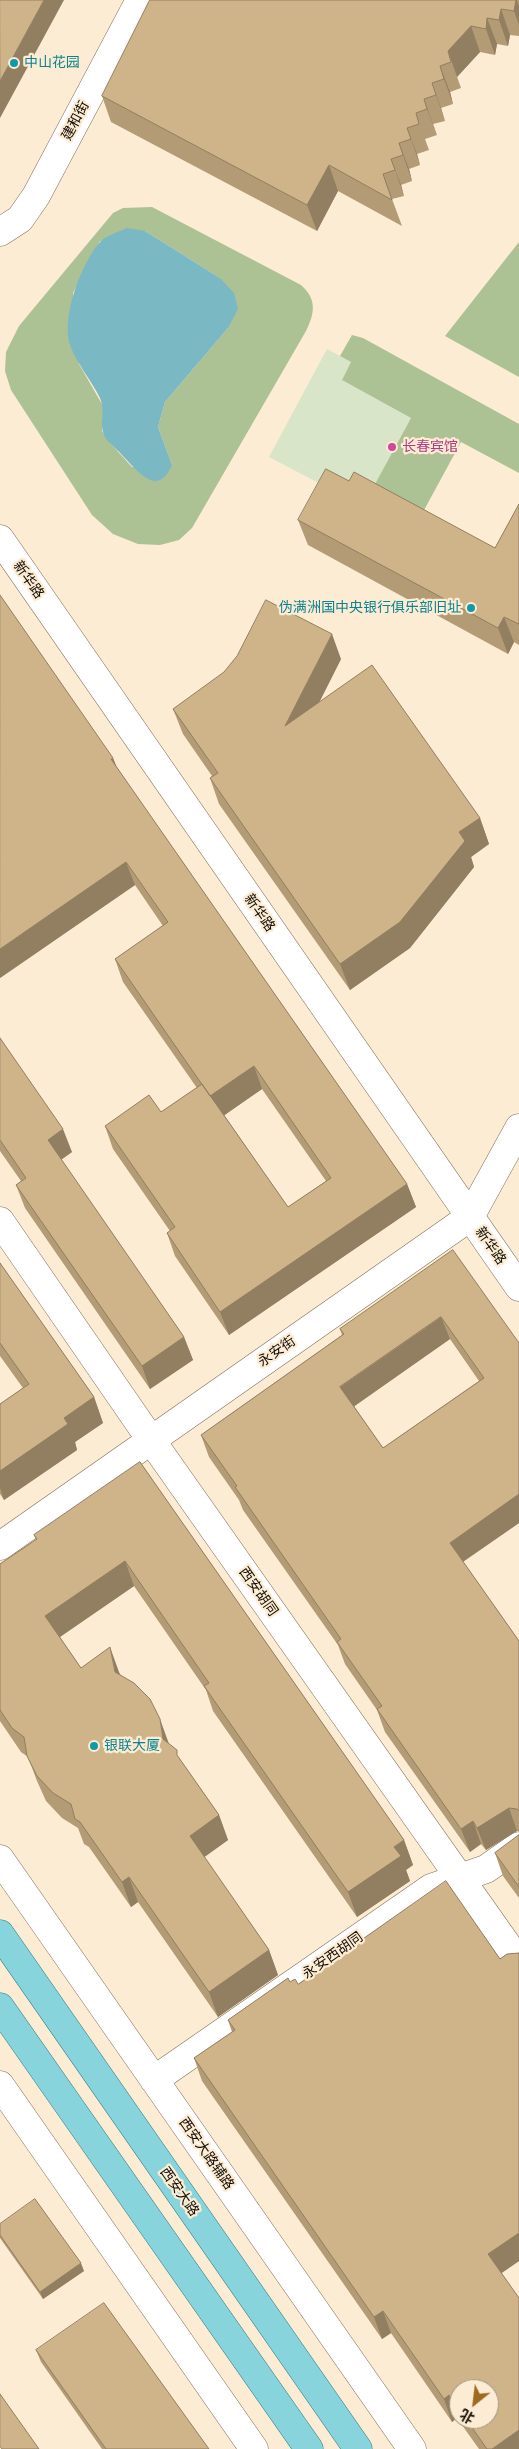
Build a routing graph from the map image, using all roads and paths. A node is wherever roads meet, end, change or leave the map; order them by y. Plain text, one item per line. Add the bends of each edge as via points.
1 (140, 0) edge
2 (0, 232) edge
3 (0, 539) edge
4 (519, 1128) edge
5 (470, 1217) junction
6 (0, 1221) edge
7 (519, 1287) edge
8 (151, 1440) junction
9 (0, 1546) edge
10 (519, 1846) edge
11 (0, 1859) edge
12 (460, 1878) junction
13 (0, 1934) edge
14 (519, 1962) edge
15 (0, 2007) edge
16 (154, 2080) junction
17 (0, 2085) edge
18 (254, 2449) edge
19 (309, 2449) edge
20 (358, 2449) edge
21 (412, 2449) edge

1 - 2 street, 建和街 via 36,196 20,219
3 - 5 street, 新华路
4 - 5 street, 永安街
5 - 7 street, 新华路
5 - 8 street, 永安街
6 - 8 street, 西安胡同
8 - 9 street, 永安街
8 - 12 street, 西安胡同
10 - 12 street, 永安西胡同 via 486,1869
11 - 16 street, 西安大路辅路
12 - 14 street, 西安胡同
12 - 16 street, 永安西胡同 via 431,1888
13 - 20 main road, 西安大路
15 - 19 main road
16 - 21 street, 西安大路辅路
17 - 18 street

